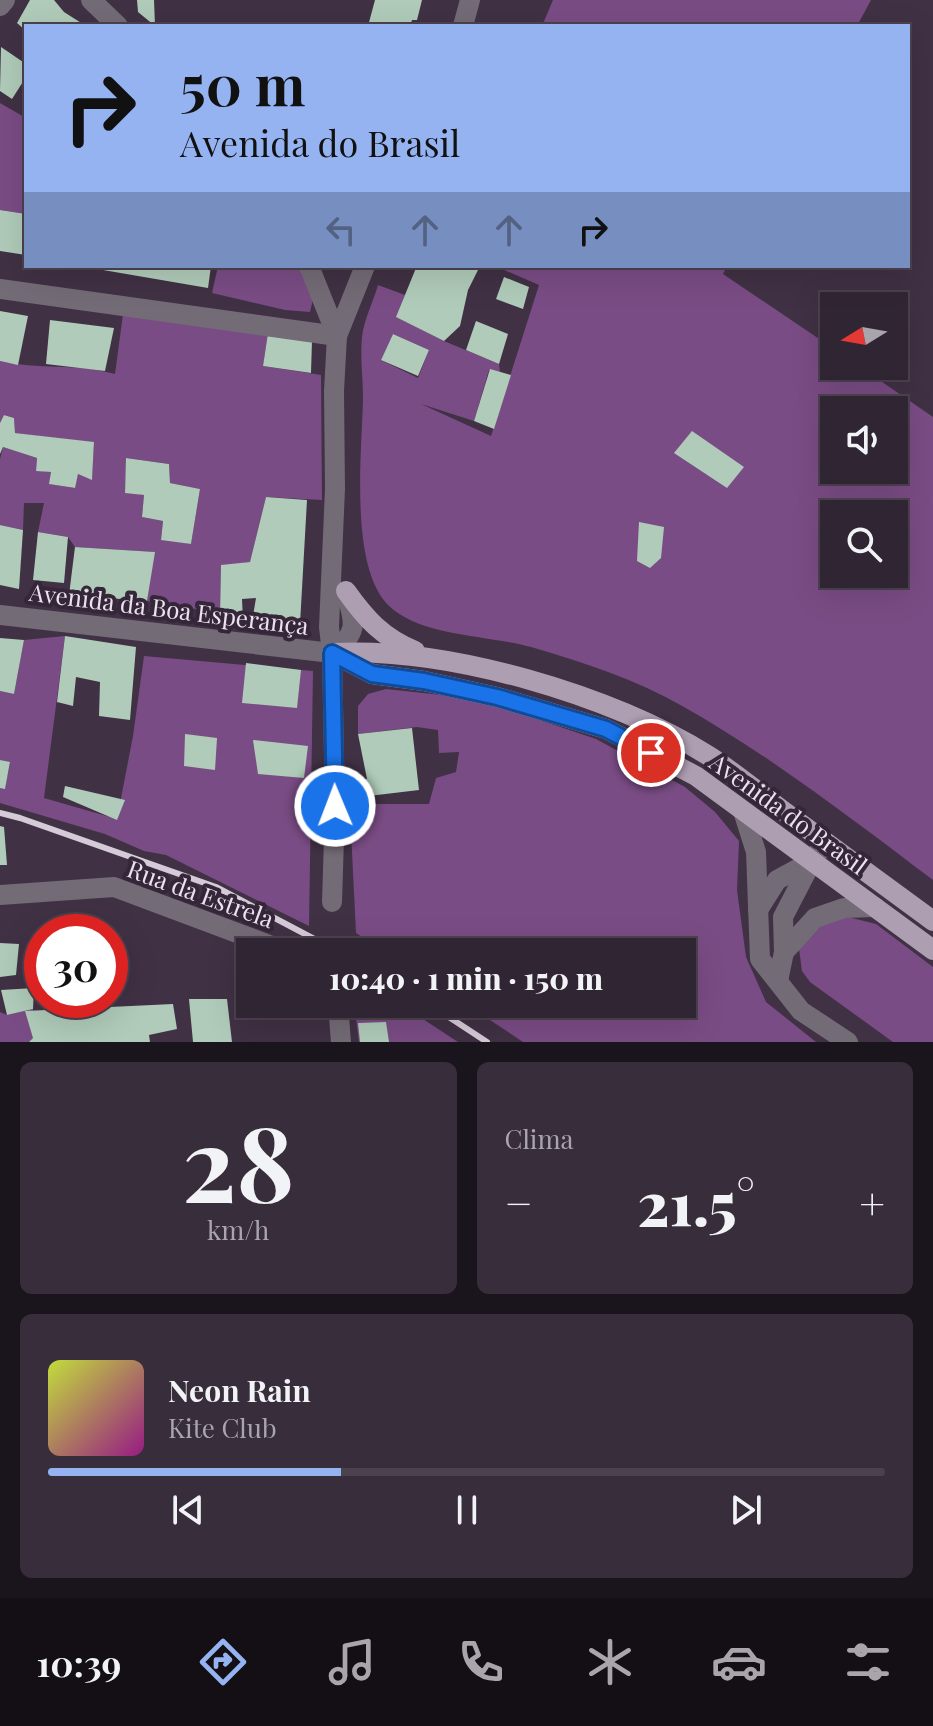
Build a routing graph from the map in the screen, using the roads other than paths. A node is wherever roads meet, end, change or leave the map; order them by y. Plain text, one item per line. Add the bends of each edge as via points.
1 (5, 0) edge
2 (91, 0) edge
3 (470, 0) edge
4 (0, 6) edge
5 (116, 24) edge
6 (464, 24) edge
7 (310, 268) edge
8 (364, 268) edge
9 (0, 289) edge
10 (337, 336) junction
11 (333, 530) junction
12 (346, 591) junction
13 (0, 615) edge
14 (332, 653) junction
15 (429, 658) junction
16 (743, 811) junction
17 (825, 842) junction
18 (812, 861) junction
19 (0, 895) edge
20 (332, 902) dead end
21 (875, 907) junction
22 (758, 910) junction
23 (933, 921) edge
24 (251, 938) edge
25 (933, 950) edge
26 (784, 952) junction
27 (778, 981) junction
28 (339, 1018) edge
29 (341, 1042) edge
30 (848, 1042) edge

1 - 4 street
2 - 5 street
3 - 6 street
7 - 10 street
8 - 10 street
9 - 10 street
10 - 11 street
11 - 12 street
11 - 14 street
12 - 14 street via 353,625 349,641
12 - 15 main road, Avenida do Brasil via 369,623
13 - 14 street, Avenida da Boa Esperança
14 - 15 main road, Avenida do Brasil via 374,651
14 - 16 main road, Avenida do Brasil via 372,674 497,697 606,729 696,776
14 - 20 street
15 - 17 main road, Avenida do Brasil via 614,707 709,756
16 - 18 main road, Avenida do Brasil
16 - 22 street via 756,852
17 - 18 street
17 - 23 main road, Avenida do Brasil
18 - 21 main road, Avenida do Brasil
18 - 22 street via 777,880
18 - 26 street via 783,917
19 - 24 street, Rua da Estrela via 114,887
21 - 25 main road, Avenida do Brasil
21 - 26 street via 844,908 815,918
22 - 27 street via 760,959
26 - 27 street
27 - 30 street via 801,1011
28 - 29 street

